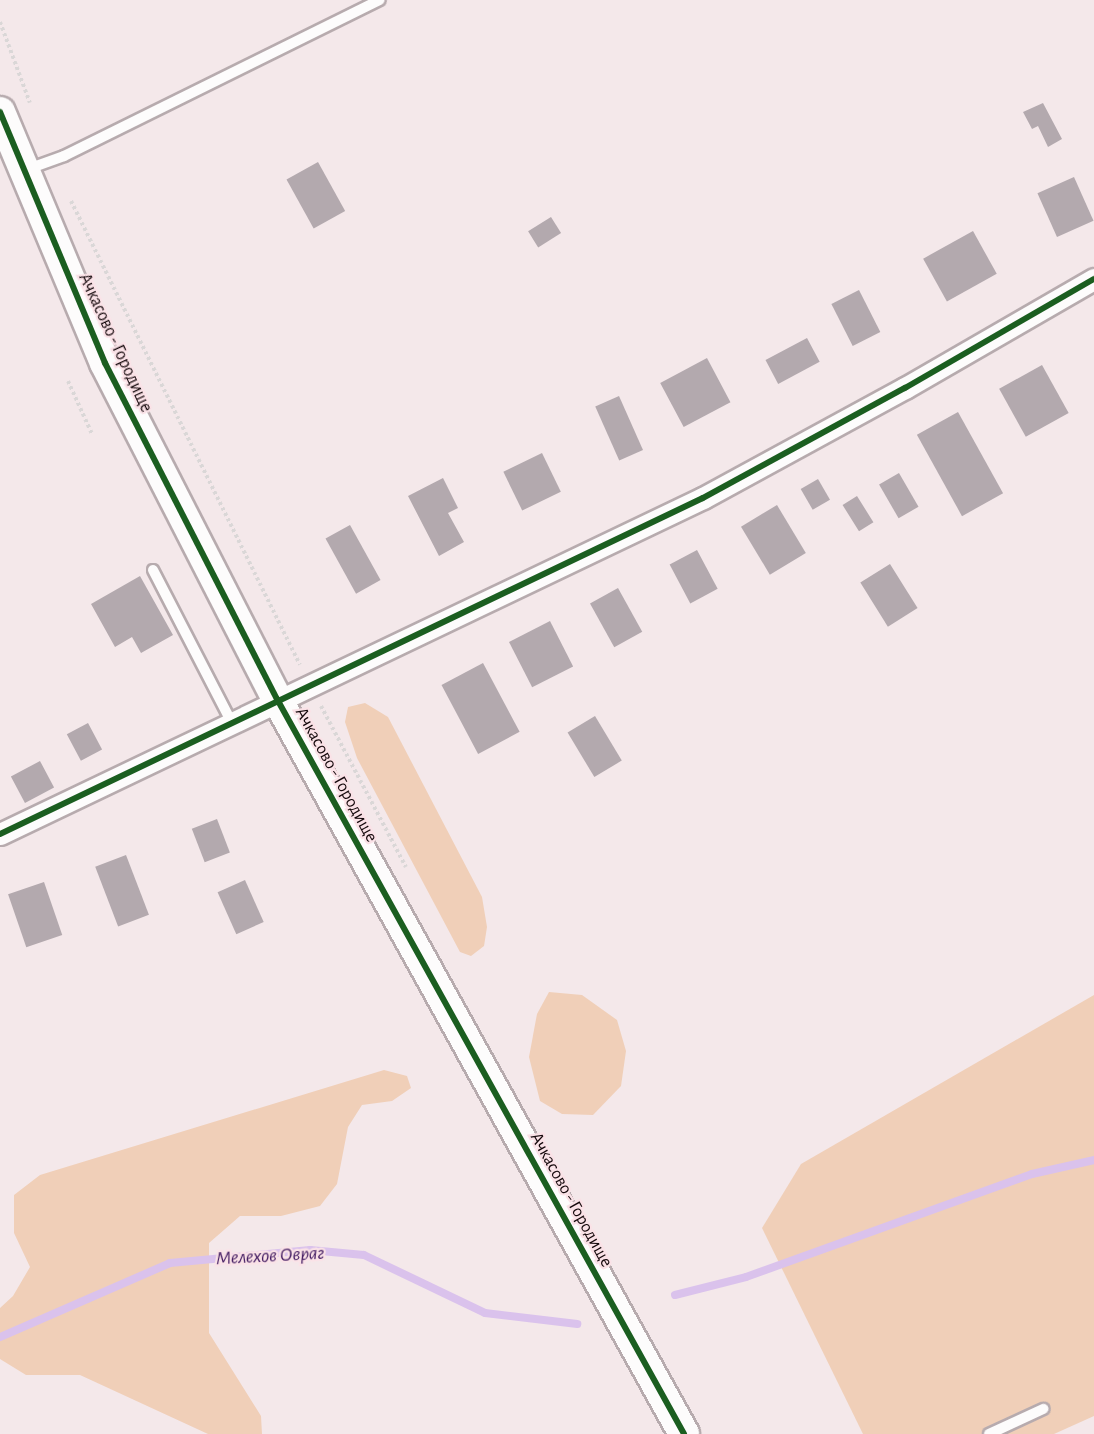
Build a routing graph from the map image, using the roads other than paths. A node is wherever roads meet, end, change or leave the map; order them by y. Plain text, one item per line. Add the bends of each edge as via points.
1 (380, 0) edge
2 (0, 112) edge
3 (22, 171) junction
4 (1094, 279) edge
5 (153, 570) dead end
6 (278, 699) junction
7 (231, 721) junction
8 (0, 834) edge
9 (1043, 1409) dead end
10 (684, 1434) edge
11 (989, 1434) edge

1 - 3 lane via 52,161
2 - 3 street, Ачкасово - Городище
3 - 6 street, Ачкасово - Городище via 105,363
4 - 6 street via 703,498
5 - 7 lane
6 - 7 street
6 - 10 street, Ачкасово - Городище
7 - 8 street
9 - 11 lane

